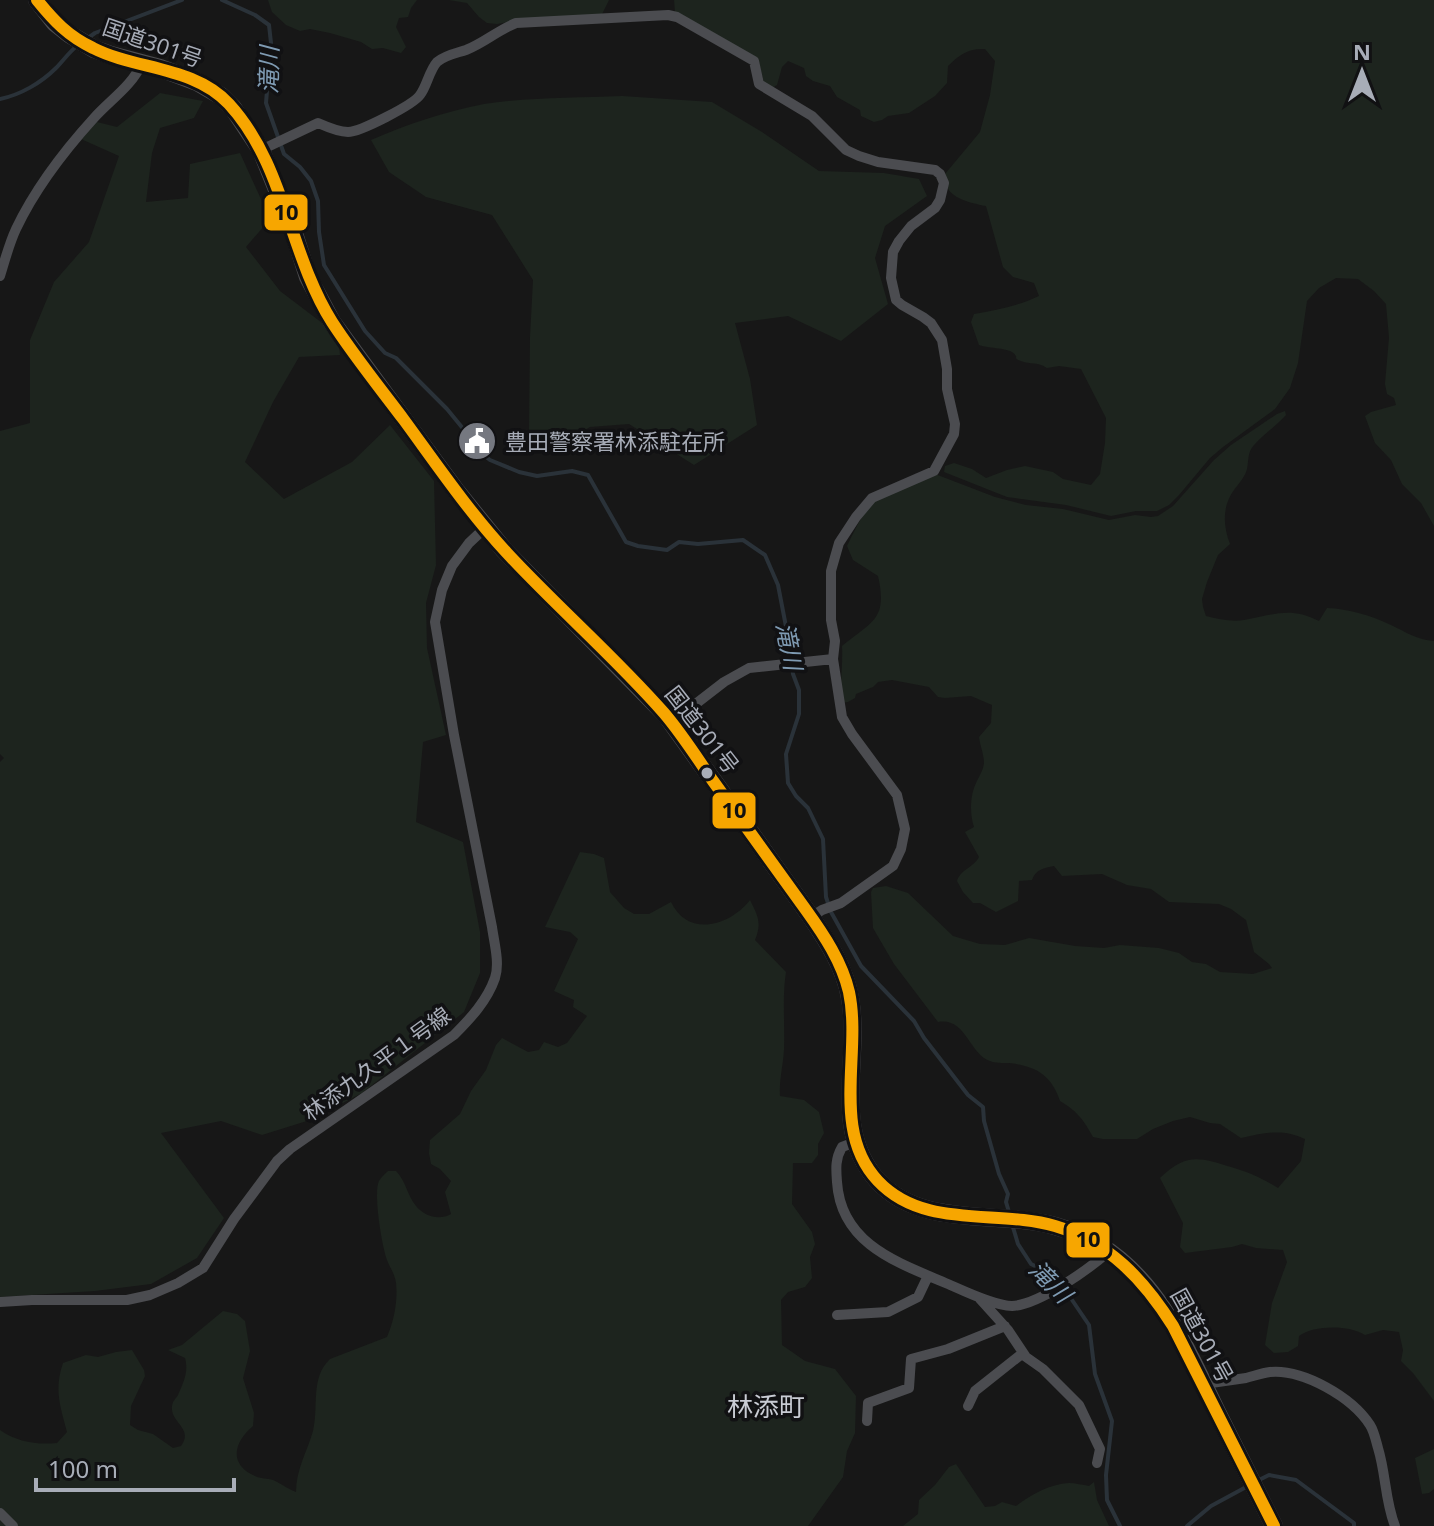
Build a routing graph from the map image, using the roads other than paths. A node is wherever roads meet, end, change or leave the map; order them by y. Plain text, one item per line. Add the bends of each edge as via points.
1 (37, 0) edge
2 (142, 63) junction
3 (261, 150) junction
4 (0, 276) edge
5 (486, 527) junction
6 (833, 659) junction
7 (671, 723) junction
8 (818, 913) junction
9 (855, 1142) junction
10 (1108, 1252) junction
11 (928, 1276) junction
12 (978, 1297) junction
13 (0, 1302) edge
14 (837, 1315) dead end
15 (1005, 1326) junction
16 (1023, 1353) junction
17 (1204, 1384) junction
18 (968, 1406) dead end
19 (867, 1421) dead end
20 (1097, 1463) dead end
21 (0, 1513) edge
22 (1270, 1517) edge
23 (13, 1526) edge
24 (1395, 1526) edge

1 - 2 highway, 国道301号 via 55,23 94,49
2 - 3 highway, 国道301号 via 221,96
2 - 4 street via 36,195 16,229
3 - 5 highway, 国道301号 via 308,277 332,322
3 - 6 street via 318,123 345,132 372,124 414,102 437,62 516,23 668,15 754,61 759,84 812,116 846,150 940,174 940,200 911,226 893,252 891,278 896,300 931,323 942,340 954,434 934,471 872,498 839,543 831,571
5 - 7 highway, 国道301号
5 - 13 street, 林添九久平１号線 via 452,566 435,622 496,956 495,976 482,1002 434,1051 277,1161 203,1268 150,1295 127,1300
6 - 7 street via 749,668
6 - 8 street via 842,717 897,795 905,829 893,866
7 - 8 highway, 国道301号
8 - 9 highway, 国道301号 via 851,1001 849,1110
9 - 10 highway, 国道301号 via 878,1181 920,1207 1054,1226
9 - 11 street via 842,1147 836,1160 842,1210 867,1244
10 - 12 street via 1027,1304 1007,1306
10 - 17 highway, 国道301号 via 1162,1305
11 - 12 street
11 - 14 street via 918,1297 888,1312
12 - 15 street
15 - 16 street
15 - 19 street via 911,1359 909,1388 868,1403
16 - 18 street via 975,1391
16 - 20 street via 1079,1405 1100,1449
17 - 22 highway, 国道301号
17 - 24 street via 1286,1372 1319,1384 1355,1407 1371,1426
21 - 23 street

